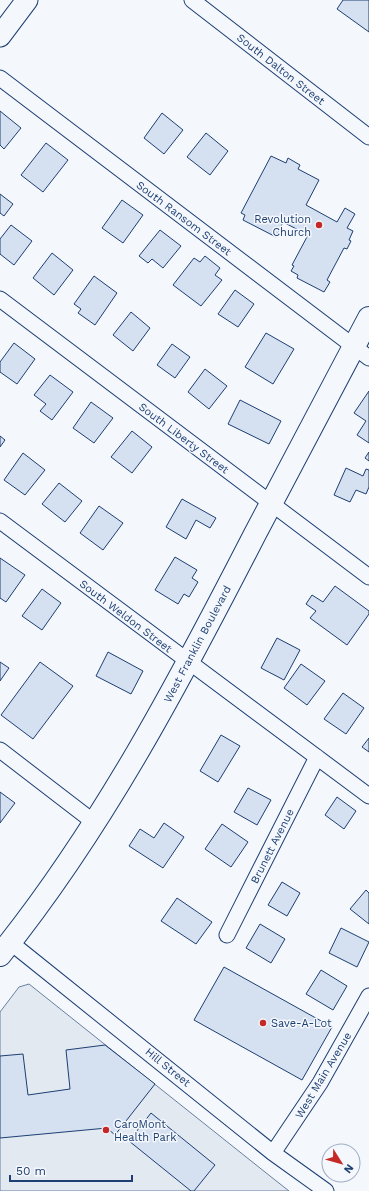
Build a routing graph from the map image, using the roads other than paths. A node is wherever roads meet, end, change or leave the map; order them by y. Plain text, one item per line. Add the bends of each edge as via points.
1 (27, 0) edge
2 (192, 0) edge
3 (0, 36) edge
4 (0, 78) edge
5 (369, 137) edge
6 (0, 299) edge
7 (369, 318) edge
8 (361, 352) edge
9 (272, 503) junction
10 (0, 521) edge
11 (369, 577) edge
12 (189, 663) junction
13 (0, 750) edge
14 (317, 757) junction
15 (369, 796) edge
16 (95, 823) junction
17 (227, 935) dead end
18 (5, 949) edge
19 (369, 996) edge
20 (273, 1153) junction
21 (326, 1191) edge

1 - 3 street
2 - 5 street, South Dalton Street
4 - 8 street, South Ransom Street
6 - 9 street, South Liberty Street
7 - 8 main road, West Franklin Boulevard
8 - 9 main road, West Franklin Boulevard
9 - 11 street, South Liberty Street
9 - 12 main road, West Franklin Boulevard
10 - 12 street, South Weldon Street
12 - 14 street, South Weldon Street
12 - 16 main road, West Franklin Boulevard
13 - 16 street
14 - 15 street, South Weldon Street
14 - 17 street, Brunett Avenue
16 - 18 main road, West Franklin Boulevard
18 - 20 street, Hill Street via 205,1096
19 - 20 street, West Main Avenue via 320,1082
20 - 21 street, Hill Street

